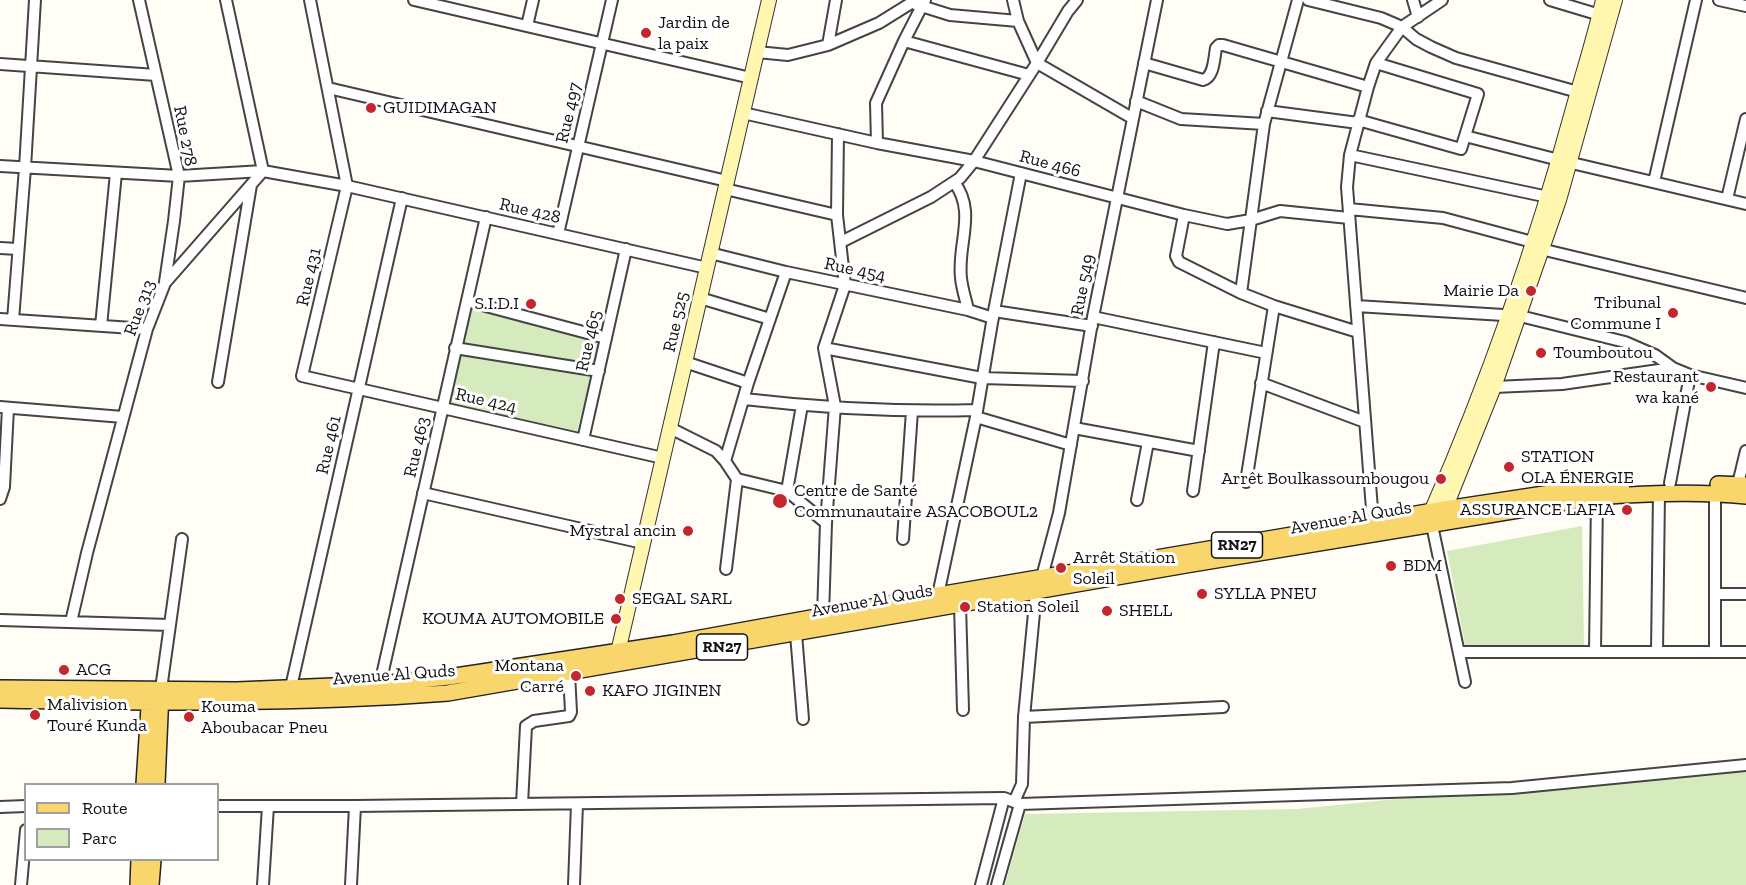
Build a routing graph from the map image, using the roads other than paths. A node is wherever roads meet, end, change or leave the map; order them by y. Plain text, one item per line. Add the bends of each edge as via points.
1 (35, 0) edge
2 (139, 0) edge
3 (226, 0) edge
4 (310, 0) edge
5 (414, 0) edge
6 (533, 0) edge
7 (612, 0) edge
8 (769, 0) edge
9 (836, 0) edge
10 (1013, 0) edge
11 (1077, 0) edge
12 (1157, 0) edge
13 (1298, 0) edge
14 (1308, 0) edge
15 (1413, 0) edge
16 (1442, 0) edge
17 (1550, 0) edge
18 (1603, 0) edge
19 (1615, 0) edge
20 (1696, 0) edge
21 (1719, 0) edge
22 (919, 2) edge
23 (1746, 6) edge
24 (1600, 15) junction
25 (1418, 17) junction
26 (1018, 21) junction
27 (527, 26) junction
28 (1402, 27) junction
29 (904, 41) junction
30 (602, 44) junction
31 (828, 45) junction
32 (757, 52) junction
33 (1281, 62) junction
34 (1037, 63) junction
35 (1144, 63) junction
36 (1376, 63) junction
37 (0, 64) edge
38 (31, 66) junction
39 (156, 75) junction
40 (1029, 75) junction
41 (751, 78) junction
42 (1368, 87) junction
43 (328, 88) junction
44 (1578, 92) junction
45 (1136, 101) junction
46 (1267, 111) junction
47 (743, 113) junction
48 (1132, 118) junction
49 (1746, 119) edge
50 (1358, 121) junction
51 (1264, 124) junction
52 (838, 134) junction
53 (1465, 136) junction
54 (877, 142) junction
55 (578, 146) junction
56 (1350, 155) junction
57 (974, 161) junction
58 (1564, 161) junction
59 (0, 166) edge
60 (25, 168) junction
61 (263, 171) junction
62 (116, 172) junction
63 (1022, 173) junction
64 (179, 176) junction
65 (954, 182) junction
66 (1654, 182) junction
67 (251, 184) junction
68 (726, 185) junction
69 (347, 186) junction
70 (402, 198) junction
71 (1117, 198) junction
72 (1554, 198) junction
73 (1727, 199) junction
74 (1746, 204) edge
75 (1349, 214) junction
76 (837, 215) junction
77 (1184, 215) junction
78 (486, 217) junction
79 (1251, 220) junction
80 (558, 234) junction
81 (841, 242) junction
82 (1542, 246) junction
83 (0, 248) edge
84 (18, 249) junction
85 (626, 249) junction
86 (710, 253) junction
87 (707, 268) junction
88 (786, 272) junction
89 (165, 283) junction
90 (845, 285) junction
91 (1241, 293) junction
92 (700, 298) junction
93 (1746, 298) edge
94 (467, 301) junction
95 (1274, 306) junction
96 (1356, 306) junction
97 (968, 310) junction
98 (994, 314) junction
99 (1515, 315) junction
100 (0, 319) edge
101 (770, 319) junction
102 (13, 320) junction
103 (1092, 322) junction
104 (101, 326) junction
105 (147, 329) junction
106 (1358, 332) junction
107 (606, 338) junction
108 (1214, 342) junction
109 (455, 348) junction
110 (824, 348) junction
111 (1266, 353) junction
112 (685, 362) junction
113 (1673, 368) junction
114 (599, 371) junction
115 (1690, 375) junction
116 (303, 376) joint
117 (982, 378) junction
118 (1083, 381) junction
119 (218, 382) dead end
120 (748, 383) junction
121 (1261, 383) junction
122 (1494, 387) junction
123 (1746, 388) edge
124 (359, 389) junction
125 (744, 399) junction
126 (802, 405) junction
127 (835, 406) junction
128 (4, 408) edge
129 (442, 408) junction
130 (912, 411) junction
131 (976, 414) junction
132 (123, 417) junction
133 (1365, 422) junction
134 (670, 428) junction
135 (1074, 428) junction
136 (583, 440) junction
137 (1148, 442) junction
138 (1071, 445) junction
139 (1199, 451) junction
140 (1746, 451) edge
141 (663, 458) junction
142 (725, 461) junction
143 (737, 479) junction
144 (1246, 482) dead end
145 (1664, 488) junction
146 (1743, 488) edge
147 (787, 491) junction
148 (1193, 491) dead end
149 (423, 493) junction
150 (1715, 493) junction
151 (1596, 497) junction
152 (0, 499) edge
153 (1137, 500) dead end
154 (1436, 520) junction
155 (1373, 522) junction
156 (826, 524) junction
157 (182, 539) dead end
158 (903, 539) dead end
159 (643, 543) junction
160 (726, 569) dead end
161 (1039, 584) junction
162 (1715, 594) junction
163 (1746, 594) edge
164 (938, 595) junction
165 (960, 605) junction
166 (823, 616) junction
167 (0, 620) edge
168 (72, 622) junction
169 (170, 625) junction
170 (796, 634) junction
171 (1460, 652) junction
172 (1595, 652) junction
173 (1657, 652) junction
174 (1715, 652) junction
175 (1746, 652) edge
176 (619, 658) junction
177 (569, 673) junction
178 (1465, 682) dead end
179 (380, 684) junction
180 (0, 688) edge
181 (291, 694) junction
182 (155, 696) junction
183 (0, 700) edge
184 (1223, 707) dead end
185 (963, 710) dead end
186 (1024, 717) junction
187 (803, 719) dead end
188 (1746, 765) edge
189 (144, 783) edge
190 (157, 783) edge
191 (1012, 801) junction
192 (522, 804) junction
193 (577, 804) junction
194 (24, 806) edge
195 (219, 806) edge
196 (268, 806) junction
197 (355, 806) junction
198 (0, 807) edge
199 (24, 852) edge
200 (140, 861) edge
201 (153, 861) edge
202 (21, 885) edge
203 (138, 885) edge
204 (151, 885) edge
205 (263, 885) edge
206 (351, 885) edge
207 (574, 885) edge
208 (981, 885) edge
209 (997, 885) edge

1 - 38 street
2 - 39 street, Rue 278
3 - 61 street
4 - 43 street
5 - 27 street
6 - 27 street
7 - 30 street, Rue 497
8 - 32 main road, Rue 525
9 - 31 street
10 - 26 street
11 - 34 street
12 - 35 street, Rue 549
13 - 33 street
14 - 28 street
15 - 25 street
16 - 25 street
17 - 24 street
18 - 24 main road
19 - 58 main road
20 - 66 street
21 - 23 street
22 - 26 street via 950,15
22 - 29 street
22 - 31 street
24 - 44 main road
25 - 28 street
26 - 34 street
27 - 30 street
28 - 36 street
28 - 44 street via 1416,39 1456,58
29 - 40 street
29 - 54 street via 876,103
30 - 41 street
30 - 55 street, Rue 497
31 - 32 street via 788,55
32 - 41 main road, Rue 525
33 - 35 street via 1219,45 1208,79
33 - 42 street
33 - 46 street
34 - 40 street
34 - 48 street
35 - 45 street, Rue 549
36 - 42 street
36 - 53 street via 1478,94
37 - 38 street
38 - 39 street
38 - 60 street
39 - 64 street, Rue 278
40 - 57 street
41 - 47 main road, Rue 525
42 - 50 street
43 - 55 street
43 - 69 street
44 - 58 main road
45 - 48 street, Rue 549
45 - 51 street via 1181,119
46 - 50 street
46 - 51 street
47 - 52 street, Rue 466
47 - 68 main road, Rue 525
48 - 71 street, Rue 549
49 - 73 street
50 - 53 street via 1461,148
50 - 56 street
51 - 79 street
52 - 54 street, Rue 466
52 - 76 street
53 - 58 street
54 - 57 street, Rue 466
55 - 68 street
55 - 80 street, Rue 497
56 - 72 street
56 - 75 street
57 - 63 street, Rue 466
57 - 65 street
58 - 66 street
58 - 72 main road
59 - 60 street, Rue 278
60 - 62 street, Rue 278
60 - 84 street
61 - 64 street, Rue 428
61 - 67 street, Rue 313
61 - 69 street, Rue 428
62 - 64 street, Rue 278
62 - 104 street
63 - 71 street, Rue 466
63 - 98 street
64 - 89 street
65 - 81 street
65 - 97 street via 962,192 966,211 961,278
66 - 73 street
67 - 89 street, Rue 313
67 - 119 street
68 - 76 street
68 - 86 main road, Rue 525
69 - 70 street, Rue 428
69 - 116 street, Rue 431
70 - 78 street, Rue 428
70 - 124 street, Rue 461
71 - 77 street, Rue 466
71 - 103 street, Rue 549
72 - 82 main road
73 - 74 street
75 - 79 street, Rue 466 via 1280,211
75 - 82 street, Rue 466 via 1443,218
75 - 96 street
76 - 81 street
77 - 79 street, Rue 466 via 1227,224
77 - 91 street via 1176,260
78 - 80 street, Rue 428
78 - 94 street, Rue 463
79 - 91 street
80 - 85 street, Rue 428
81 - 90 street
82 - 93 street, Rue 466
82 - 99 main road
83 - 84 street
84 - 102 street
85 - 87 street, Rue 428
85 - 107 street, Rue 465
86 - 87 main road, Rue 525
86 - 88 street, Rue 454
87 - 92 main road, Rue 525
88 - 90 street, Rue 454
88 - 101 street
89 - 105 street, Rue 313
90 - 97 street, Rue 454
90 - 110 street
91 - 95 street
92 - 101 street
92 - 112 main road, Rue 525
94 - 107 street
94 - 109 street, Rue 463
95 - 106 street
95 - 111 street
96 - 99 street
96 - 106 street
97 - 98 street, Rue 454
98 - 103 street, Rue 454
98 - 117 street
99 - 113 street via 1625,342
99 - 122 main road
99 - 154 main road via 1460,446
100 - 102 street
101 - 120 street
102 - 104 street
103 - 108 street, Rue 454
103 - 118 street, Rue 549
104 - 105 street
105 - 132 street, Rue 313
106 - 133 street
107 - 114 street, Rue 465
108 - 111 street, Rue 454
108 - 139 street
109 - 114 street
109 - 129 street, Rue 463
110 - 117 street
110 - 127 street
111 - 121 street
112 - 120 street
112 - 134 main road, Rue 525
113 - 115 street
113 - 122 street via 1562,384
114 - 136 street, Rue 465
115 - 123 street
115 - 145 street
116 - 124 street, Rue 424
117 - 118 street
117 - 131 street
118 - 135 street, Rue 549
120 - 125 street
121 - 133 street
121 - 144 street
122 - 154 main road
124 - 129 street, Rue 424
124 - 181 street, Rue 461
125 - 126 street
125 - 142 street
126 - 127 street
126 - 147 street
127 - 130 street
127 - 156 street
128 - 132 street
128 - 152 street via 4,487
129 - 136 street, Rue 424
129 - 149 street, Rue 463
130 - 131 street
130 - 158 street
131 - 138 street
131 - 164 street
132 - 168 street, Rue 313
133 - 155 street
134 - 141 main road, Rue 525
134 - 142 street via 716,451
135 - 137 street
135 - 138 street, Rue 549
136 - 141 street, Rue 424
137 - 139 street
137 - 153 street
138 - 161 street, Rue 549 via 1059,513
139 - 148 street
140 - 146 street
141 - 159 main road, Rue 525
142 - 143 street
143 - 147 street
143 - 160 street
145 - 146 main road, Avenue Al Quds / RN27
145 - 150 main road, Avenue Al Quds / RN27
145 - 151 main road, Avenue Al Quds / RN27
145 - 154 main road, Avenue Al Quds / RN27 via 1597,486
145 - 173 street
146 - 150 main road, Avenue Al Quds / RN27
147 - 156 street
149 - 159 street
149 - 179 street, Rue 463
150 - 162 street
151 - 154 main road, Avenue Al Quds / RN27
151 - 172 street
154 - 155 main road, Avenue Al Quds / RN27
154 - 161 main road, Avenue Al Quds / RN27
154 - 171 street
155 - 161 main road, Avenue Al Quds / RN27
156 - 166 street
157 - 169 street
159 - 176 main road, Rue 525
161 - 164 main road, Avenue Al Quds / RN27
161 - 165 main road, Avenue Al Quds / RN27
161 - 186 street, Rue 549
162 - 163 street
162 - 174 street
164 - 166 main road, Avenue Al Quds / RN27
165 - 170 main road, Avenue Al Quds / RN27
165 - 185 street
166 - 176 main road, Avenue Al Quds / RN27
167 - 168 street
168 - 169 street
169 - 182 street
170 - 176 main road, Avenue Al Quds / RN27
170 - 187 street
171 - 172 street
171 - 178 street
172 - 173 street
173 - 174 street
174 - 175 street
176 - 177 main road, Avenue Al Quds / RN27
176 - 179 main road, Avenue Al Quds / RN27
177 - 181 main road, Avenue Al Quds / RN27 via 448,693 384,698
177 - 192 street via 569,716 534,721 526,726
179 - 181 main road, Avenue Al Quds / RN27
180 - 182 main road, Avenue Al Quds / RN27
181 - 182 main road, Avenue Al Quds / RN27 via 237,690
182 - 183 main road, Avenue Al Quds / RN27
182 - 189 main road
182 - 190 main road
184 - 186 street
186 - 191 street, Rue 549 via 1022,784
188 - 191 street via 1512,788
191 - 193 street
191 - 208 street
191 - 209 street
192 - 193 street
192 - 197 street
193 - 207 street
194 - 198 street
195 - 196 street
196 - 197 street
196 - 205 street
197 - 206 street
199 - 202 street
200 - 203 main road
201 - 204 main road

